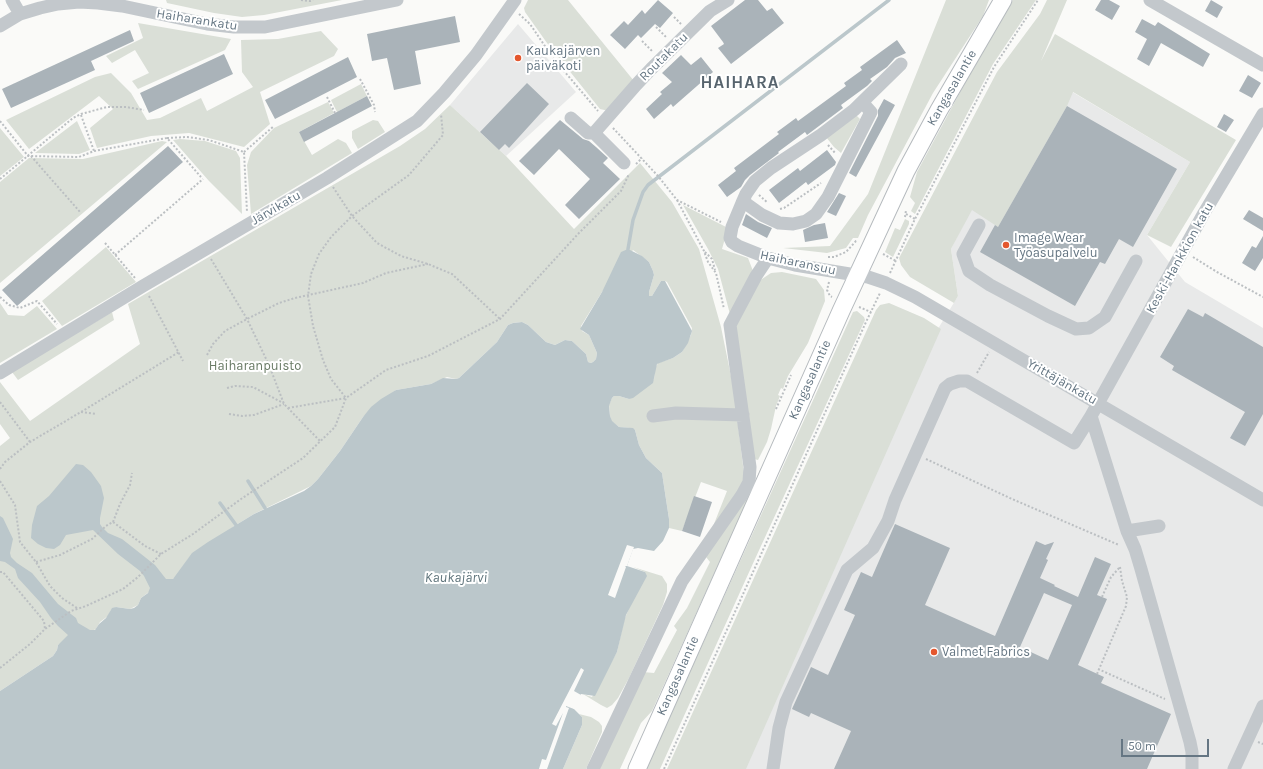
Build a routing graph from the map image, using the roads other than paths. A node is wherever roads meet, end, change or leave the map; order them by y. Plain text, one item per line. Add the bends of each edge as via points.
1 (12, 0) edge
2 (397, 0) edge
3 (514, 0) edge
4 (728, 0) edge
5 (1003, 0) edge
6 (1150, 0) edge
7 (145, 5) edge
8 (20, 14) junction
9 (0, 26) edge
10 (902, 64) dead end
11 (1263, 65) edge
12 (862, 102) junction
13 (1263, 114) edge
14 (571, 118) dead end
15 (594, 133) junction
16 (624, 164) dead end
17 (742, 203) junction
18 (979, 225) dead end
19 (768, 258) junction
20 (1136, 261) dead end
21 (857, 275) junction
22 (0, 373) edge
23 (1098, 403) junction
24 (742, 415) junction
25 (653, 416) dead end
26 (1091, 416) junction
27 (1263, 500) edge
28 (1159, 526) dead end
29 (1127, 531) junction
30 (1262, 710) edge
31 (593, 769) edge
32 (637, 769) edge
33 (773, 769) edge
34 (1192, 769) edge
35 (1234, 769) edge

1 - 8 street
2 - 7 street, Haiharankatu via 265,27 220,26
3 - 22 street, Järvikatu via 476,56 417,121 206,250 141,284
4 - 15 street, Routakatu via 710,11 636,85
5 - 21 main road, Kangasalantie via 921,143
6 - 11 street
7 - 8 street, Haiharankatu via 79,2 58,4
8 - 9 street, Haiharankatu
10 - 12 street
12 - 17 street via 771,168 755,182
12 - 17 street via 871,112 828,197 816,214 793,224 778,223
13 - 23 street, Keski-Hankkion katu
14 - 15 street via 588,134
15 - 16 street
17 - 19 street, Haiharansuu via 730,238 734,244
18 - 20 street via 963,254 969,271 1048,316 1076,328 1089,328 1105,317
19 - 21 street, Haiharansuu
19 - 24 street via 730,325
21 - 23 street, Yrittäjänkatu via 886,283 915,297
21 - 32 main road, Kangasalantie
23 - 26 street, Keski-Hankkion katu
23 - 27 street, Yrittäjänkatu
24 - 25 street via 676,413
24 - 31 street via 750,467 749,482 682,581
26 - 29 street
26 - 33 street, Keski-Hankkion katu via 1074,443 967,381 959,381 945,388 888,521 873,548 847,570 786,702 778,728
28 - 29 street
29 - 34 street via 1135,549 1192,752
30 - 35 street

